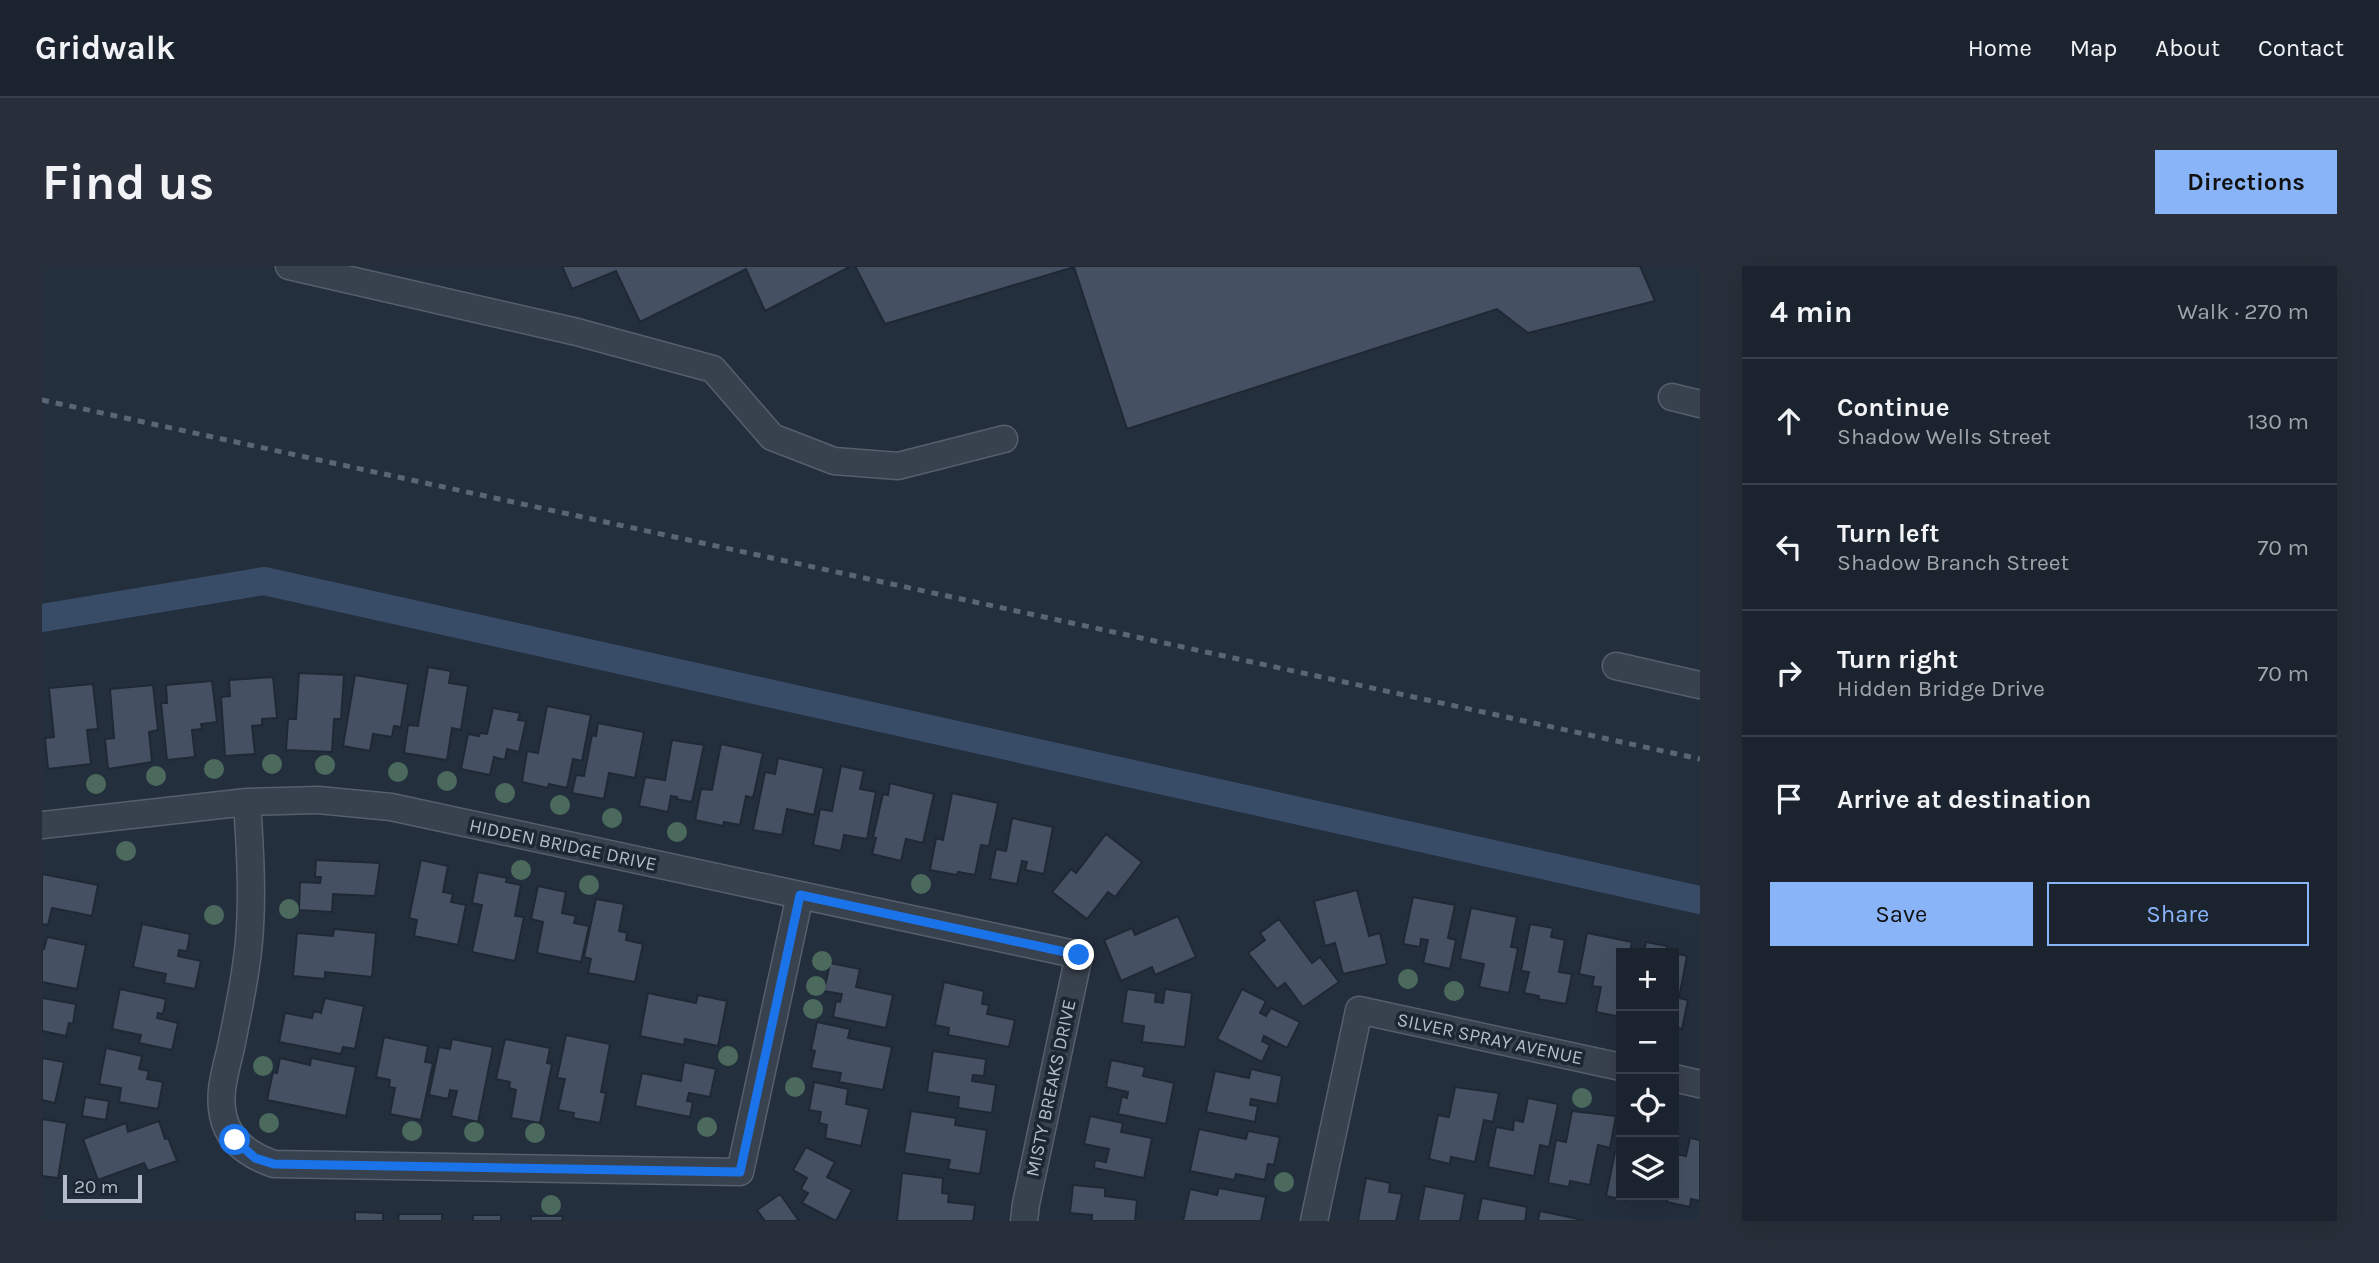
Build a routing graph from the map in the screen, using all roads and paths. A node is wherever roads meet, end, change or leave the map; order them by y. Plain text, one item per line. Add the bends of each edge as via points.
1 (289, 266) edge
2 (1672, 397) dead end
3 (1700, 404) edge
4 (1004, 439) dead end
5 (1616, 666) dead end
6 (1700, 685) edge
7 (247, 802) junction
8 (42, 825) edge
9 (800, 895) junction
10 (1079, 955) joint
11 (1616, 1066) edge
12 (1679, 1079) edge
13 (1700, 1084) edge
14 (1024, 1221) edge
15 (1314, 1221) edge

1 - 4 street via 577,332 713,369 772,437 834,461 898,466
2 - 3 street
5 - 6 street
7 - 8 street, HIDDEN BRIDGE DRIVE
7 - 9 street, HIDDEN BRIDGE DRIVE via 318,800 391,807
7 - 9 street via 249,942 221,1097 223,1118 235,1140 255,1158 274,1164 740,1172
9 - 10 street, HIDDEN BRIDGE DRIVE
10 - 14 street, MISTY BREAKS DRIVE
11 - 15 street, SILVER SPRAY AVENUE via 1359,1010
12 - 13 street

